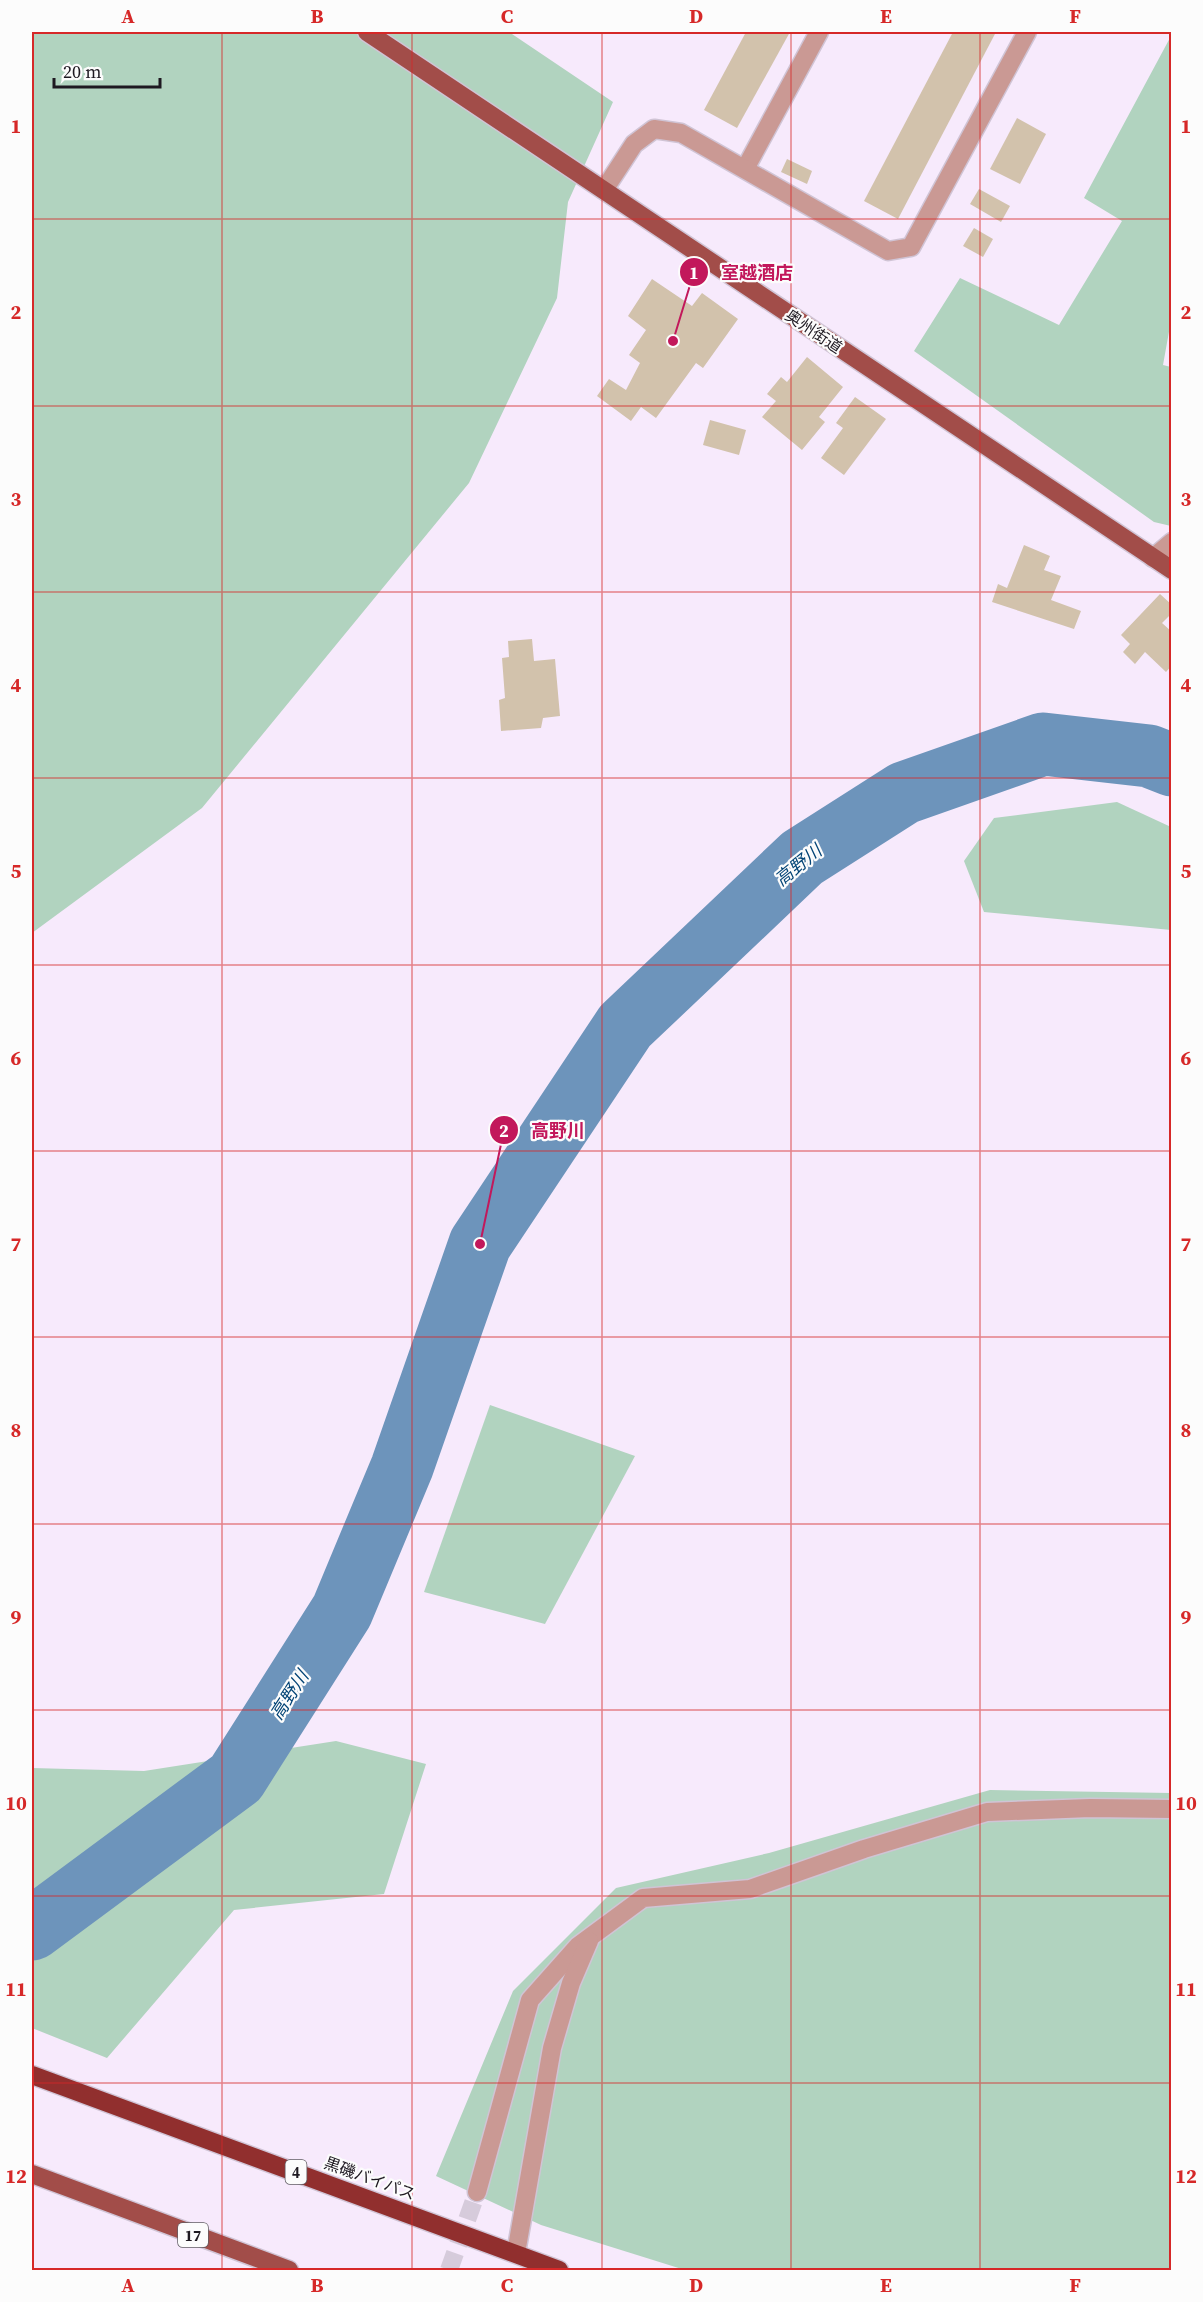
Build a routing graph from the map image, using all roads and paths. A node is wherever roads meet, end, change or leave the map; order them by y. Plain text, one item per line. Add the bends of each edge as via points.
1 (819, 32) edge
2 (1027, 32) edge
3 (372, 33) edge
4 (745, 169) junction
5 (604, 190) junction
6 (1172, 542) edge
7 (1153, 558) junction
8 (1172, 570) edge
9 (1172, 1809) edge
10 (591, 1936) junction
11 (32, 2074) edge
12 (32, 2174) edge
13 (477, 2192) tunnel mouth
14 (516, 2253) junction
15 (289, 2271) edge
16 (560, 2271) edge

1 - 4 lane
2 - 4 lane via 911,247 888,251
3 - 5 main road, 奥州街道
4 - 5 lane via 681,133 654,129 634,144
5 - 7 main road, 奥州街道
6 - 7 lane
7 - 8 main road, 奥州街道
9 - 10 lane via 987,1812 750,1889 643,1898
10 - 13 lane via 530,2000
10 - 14 lane via 571,1983 552,2048
11 - 14 highway, 黒磯バイパス / 4
12 - 15 main road, 17
14 - 16 highway, 黒磯バイパス / 4

